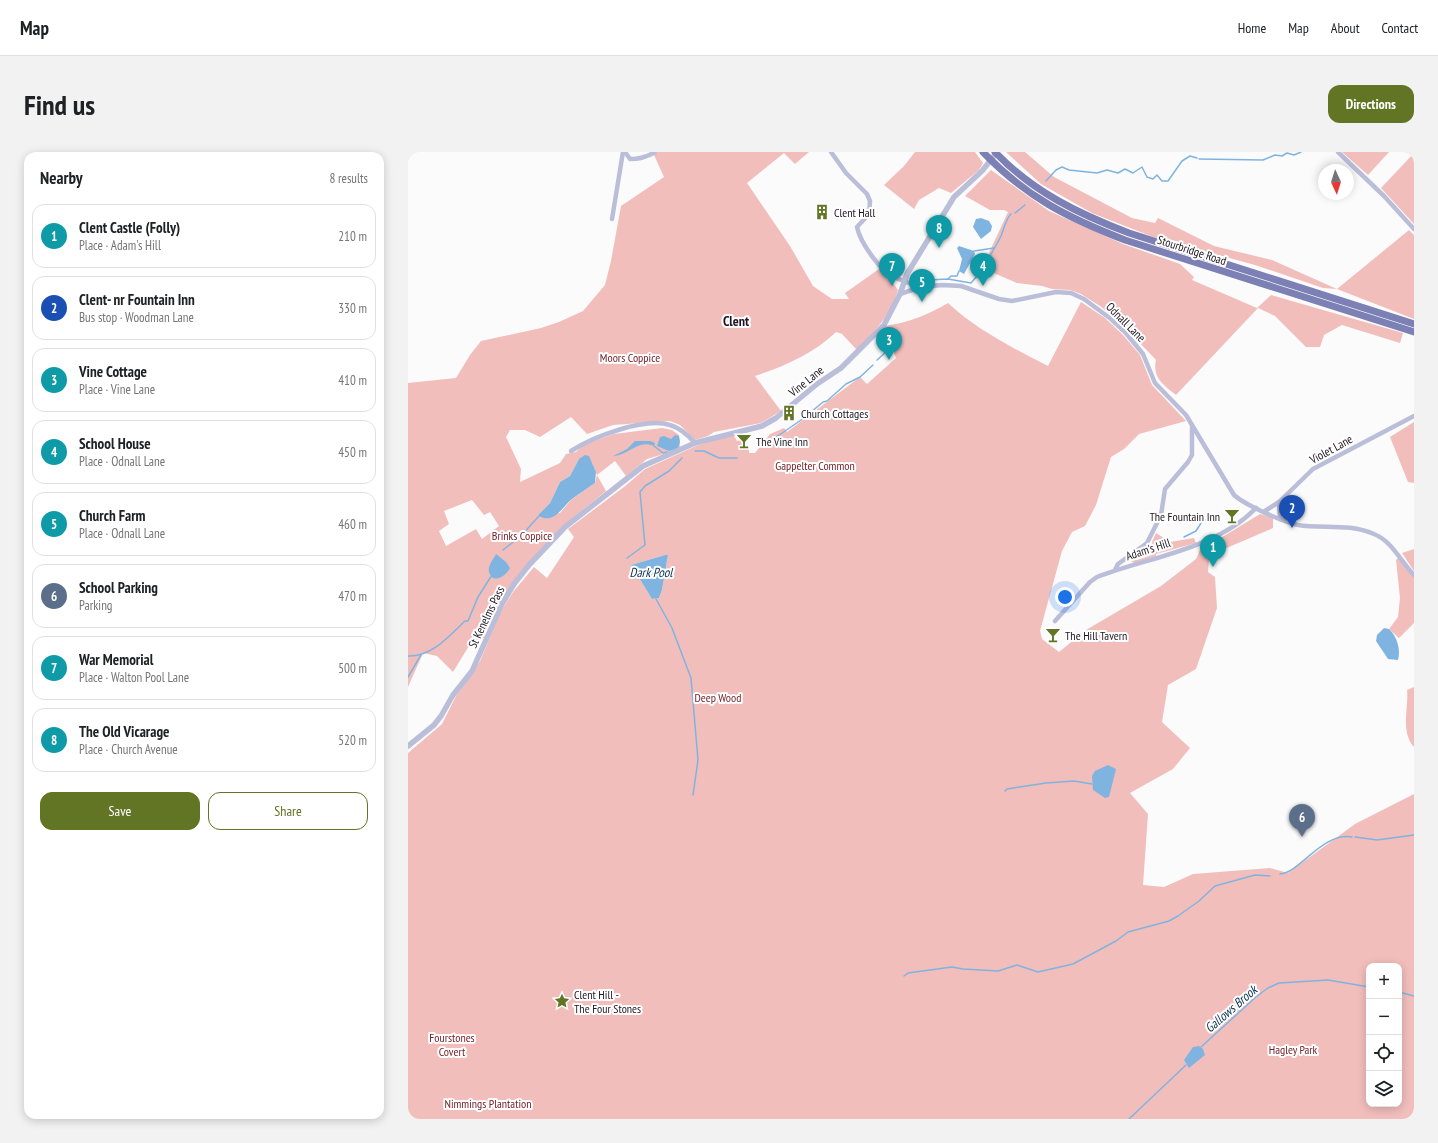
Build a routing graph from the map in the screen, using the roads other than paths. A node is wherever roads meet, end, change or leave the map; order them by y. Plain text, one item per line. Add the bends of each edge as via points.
1 (624, 152) edge
2 (655, 152) edge
3 (832, 152) edge
4 (983, 152) edge
5 (996, 152) edge
6 (1338, 152) edge
7 (612, 219) dead end
8 (1414, 229) edge
9 (904, 280) junction
10 (921, 287) junction
11 (900, 294) junction
12 (1414, 324) edge
13 (1414, 332) edge
14 (1414, 416) edge
15 (1192, 427) junction
16 (695, 443) junction
17 (571, 451) dead end
18 (1279, 502) junction
19 (1256, 508) junction
20 (1265, 511) junction
21 (1280, 519) junction
22 (1128, 557) junction
23 (1132, 565) junction
24 (1115, 570) junction
25 (1414, 575) edge
26 (1055, 621) dead end
27 (408, 746) edge

1 - 2 street via 630,159 649,156
1 - 7 street
3 - 9 street, Odnall Lane via 846,173 870,200 868,214 857,227 860,238 886,272
4 - 13 highway, Stourbridge Road via 1000,170 1034,197 1063,214 1125,240
5 - 9 street, Vine Lane via 982,171 954,196
5 - 12 highway, Stourbridge Road via 1007,164 1043,192 1090,218
6 - 8 street
9 - 10 street, Odnall Lane
9 - 11 street, Vine Lane
10 - 11 street, Odnall Lane
10 - 15 street, Odnall Lane via 962,286 1012,301 1056,292 1071,293 1084,299 1125,332 1143,354 1155,383 1186,415
11 - 16 street, Vine Lane via 884,325 855,355 776,418 762,426
14 - 18 street, Violet Lane via 1313,470
15 - 19 street, Odnall Lane via 1234,495
15 - 22 street via 1192,455 1165,489 1161,515 1147,543
16 - 17 street via 680,429 660,424 620,428
16 - 27 street, St Kenelms Pass via 648,463 565,527 534,560 502,604 472,671 453,695 446,709 434,725
18 - 20 street, Violet Lane
18 - 21 street
19 - 20 street, Odnall Lane
19 - 23 street, Adam's Hill via 1246,518 1210,539
20 - 21 street, Odnall Lane
21 - 25 street, Odnall Lane via 1297,525 1352,528 1374,534 1396,552
22 - 23 street
22 - 24 street via 1118,564
23 - 24 street, Adam's Hill
24 - 26 street, Adam's Hill via 1090,582

